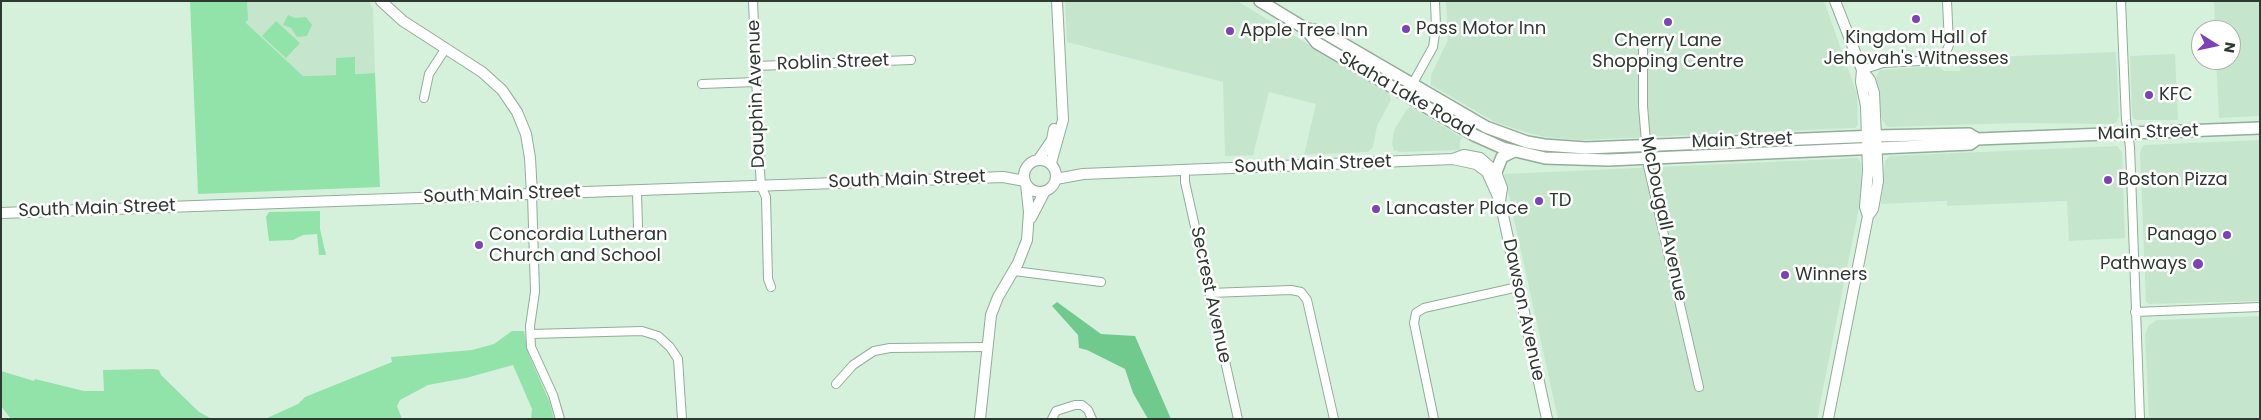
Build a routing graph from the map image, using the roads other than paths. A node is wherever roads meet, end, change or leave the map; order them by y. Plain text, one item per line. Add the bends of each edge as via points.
1 (381, 1) edge
2 (753, 1) edge
3 (1058, 1) edge
4 (1260, 1) edge
5 (1435, 1) edge
6 (1835, 1) edge
7 (1947, 1) edge
8 (2121, 1) edge
9 (1306, 28) junction
10 (446, 48) junction
11 (1643, 50) dead end
12 (911, 60) dead end
13 (756, 66) junction
14 (1862, 70) junction
15 (756, 82) junction
16 (1413, 83) junction
17 (702, 84) dead end
18 (1406, 94) junction
19 (424, 98) dead end
20 (1060, 101) junction
21 (2260, 128) edge
22 (2129, 133) junction
23 (1506, 135) joint
24 (1872, 136) junction
25 (1977, 139) junction
26 (1646, 145) junction
27 (1872, 148) junction
28 (1514, 151) junction
29 (1648, 158) junction
30 (1040, 159) junction
31 (1053, 165) junction
32 (1026, 168) junction
33 (1185, 170) junction
34 (1492, 171) junction
35 (1083, 174) junction
36 (1003, 177) junction
37 (1056, 179) junction
38 (1026, 183) junction
39 (762, 186) junction
40 (637, 191) junction
41 (1045, 191) junction
42 (532, 194) junction
43 (1, 213) edge
44 (1029, 221) junction
45 (638, 228) dead end
46 (1014, 271) junction
47 (1100, 282) dead end
48 (771, 287) dead end
49 (1518, 287) junction
50 (1210, 293) junction
51 (2260, 307) edge
52 (2135, 312) junction
53 (530, 334) junction
54 (987, 347) junction
55 (836, 384) dead end
56 (1699, 387) dead end
57 (560, 419) edge
58 (682, 419) edge
59 (980, 419) edge
60 (1052, 419) edge
61 (1092, 419) edge
62 (1238, 419) edge
63 (1334, 419) edge
64 (1434, 419) edge
65 (1547, 419) edge
66 (1828, 419) edge
67 (2140, 419) edge

1 - 10 street via 398,18
2 - 13 street, Dauphin Avenue
3 - 20 street
4 - 9 main road, Skaha Lake Road
5 - 16 street via 1436,38
6 - 14 street
7 - 14 street via 1949,45 1940,60 1883,63
8 - 22 street
9 - 16 main road, Skaha Lake Road via 1324,32
9 - 18 main road, Skaha Lake Road via 1317,43
10 - 19 street via 429,74
10 - 42 street via 494,82 517,112 529,146
11 - 26 street, McDougall Avenue
12 - 13 street, Roblin Street
13 - 15 street, Dauphin Avenue
14 - 24 street via 1861,82
15 - 17 street
15 - 39 street, Dauphin Avenue
16 - 18 street
16 - 23 main road, Skaha Lake Road
18 - 28 main road, Skaha Lake Road via 1474,135
20 - 30 street via 1052,140
20 - 31 street via 1063,120
21 - 22 main road, Main Street
22 - 25 main road, Main Street
22 - 52 street
23 - 26 main road, Main Street via 1559,147
24 - 25 main road, Main Street via 1969,134
24 - 26 main road, Main Street
24 - 27 street
25 - 27 main road, Main Street via 1970,144
26 - 29 street, McDougall Avenue
27 - 29 main road, Main Street
27 - 66 street via 1865,207 1868,216
28 - 29 main road, Main Street via 1545,158
28 - 34 main road via 1502,158
29 - 56 street, McDougall Avenue
30 - 31 street
30 - 32 street
31 - 35 street, South Main Street
31 - 37 street
32 - 36 street, South Main Street
32 - 38 street
33 - 34 street, South Main Street via 1453,159 1464,155 1480,158
33 - 35 street, South Main Street
33 - 50 street, Secrest Avenue
34 - 49 street, Dawson Avenue via 1502,188 1500,202
35 - 37 street, South Main Street
36 - 38 street, South Main Street
36 - 39 street, South Main Street
37 - 41 street
38 - 41 street via 1037,192
38 - 44 street
39 - 40 street, South Main Street
39 - 48 street, Dauphin Avenue via 766,197 768,279
40 - 42 street, South Main Street
40 - 45 street
41 - 44 street
42 - 43 street, South Main Street
42 - 53 street via 536,292
44 - 46 street via 1024,250
46 - 47 street
46 - 54 street via 993,308
49 - 64 street via 1424,308 1416,313 1414,323
49 - 65 street, Dawson Avenue
50 - 62 street, Secrest Avenue
50 - 63 street via 1300,292 1307,300
51 - 52 street
52 - 67 street
53 - 57 street via 531,347
53 - 58 street via 642,332 658,336 678,359
54 - 55 street via 874,351 853,365
54 - 59 street
60 - 61 street via 1056,411 1082,405

